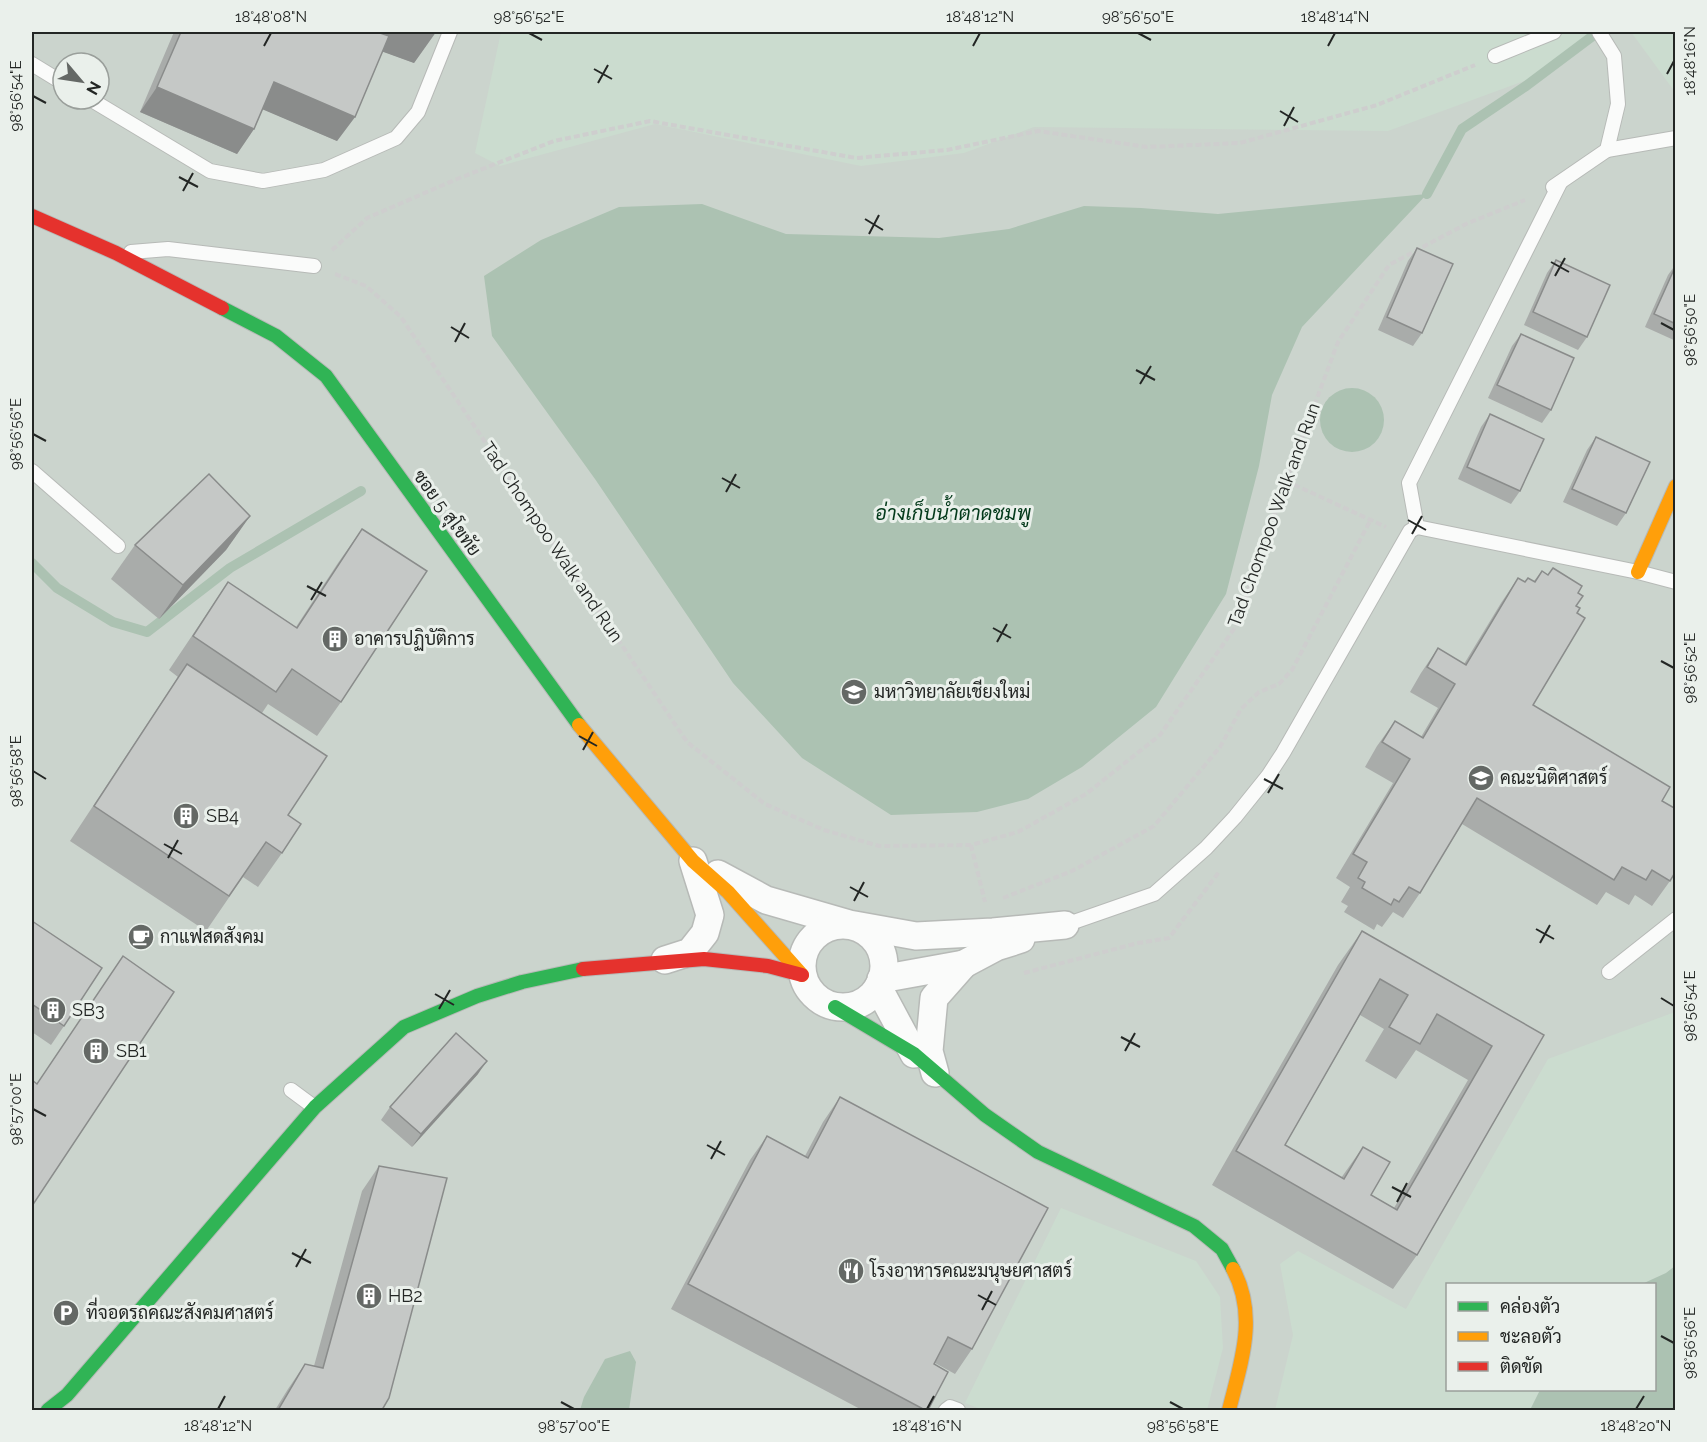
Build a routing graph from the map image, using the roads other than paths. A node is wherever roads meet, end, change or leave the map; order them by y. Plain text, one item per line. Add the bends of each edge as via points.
1 (450, 32) edge
2 (1554, 32) edge
3 (1599, 32) edge
4 (1495, 56) road end
5 (32, 64) edge
6 (51, 76) edge
7 (110, 111) edge
8 (1676, 138) edge
9 (1607, 150) junction
10 (1560, 183) junction
11 (1546, 190) road end
12 (32, 216) edge
13 (116, 253) junction
14 (314, 266) road end
15 (32, 471) edge
16 (1676, 486) edge
17 (1418, 527) junction
18 (118, 546) dead end
19 (1638, 572) junction
20 (1676, 582) edge
21 (693, 861) junction
22 (1676, 919) edge
23 (849, 924) junction
24 (1065, 925) junction
25 (656, 964) junction
26 (964, 964) junction
27 (1609, 972) dead end
28 (802, 975) junction
29 (880, 983) junction
30 (836, 1007) junction
31 (914, 1054) junction
32 (935, 1073) junction
33 (291, 1090) dead end
34 (315, 1107) junction
35 (48, 1410) edge
36 (946, 1410) edge
37 (958, 1410) edge
38 (1229, 1410) edge

1 - 7 lane via 418,112 396,138 324,170 263,181 210,171
2 - 4 lane
3 - 9 lane via 1614,56 1618,104
5 - 6 lane
8 - 9 lane
9 - 10 lane
10 - 11 lane
10 - 17 lane via 1409,483
12 - 13 street, ซอย 5 สุโขทัย
13 - 14 lane via 168,249
13 - 21 street, ซอย 5 สุโขทัย via 276,336 326,376 582,729
15 - 18 lane
16 - 19 street
17 - 19 lane
17 - 24 lane via 1406,536 1283,753 1235,817 1155,894
19 - 20 lane
21 - 23 street via 766,900
21 - 25 street via 710,915 705,933 690,952
21 - 28 street, ซอย 5 สุโขทัย via 728,892
22 - 27 lane
23 - 24 street via 916,936
23 - 28 street via 818,932 801,959
23 - 29 street via 876,941 883,956
24 - 26 street via 996,947
25 - 28 street via 704,959 768,966
25 - 34 street via 572,970 477,996 404,1027
26 - 29 street
26 - 32 street via 934,998 929,1051
28 - 30 street via 809,990
29 - 30 street via 867,999 852,1006
29 - 31 street
30 - 31 street
31 - 32 street
32 - 38 street via 1038,1152 1194,1226 1222,1249 1240,1283 1247,1317 1244,1349
33 - 34 lane
34 - 35 lane via 70,1399
36 - 37 lane

